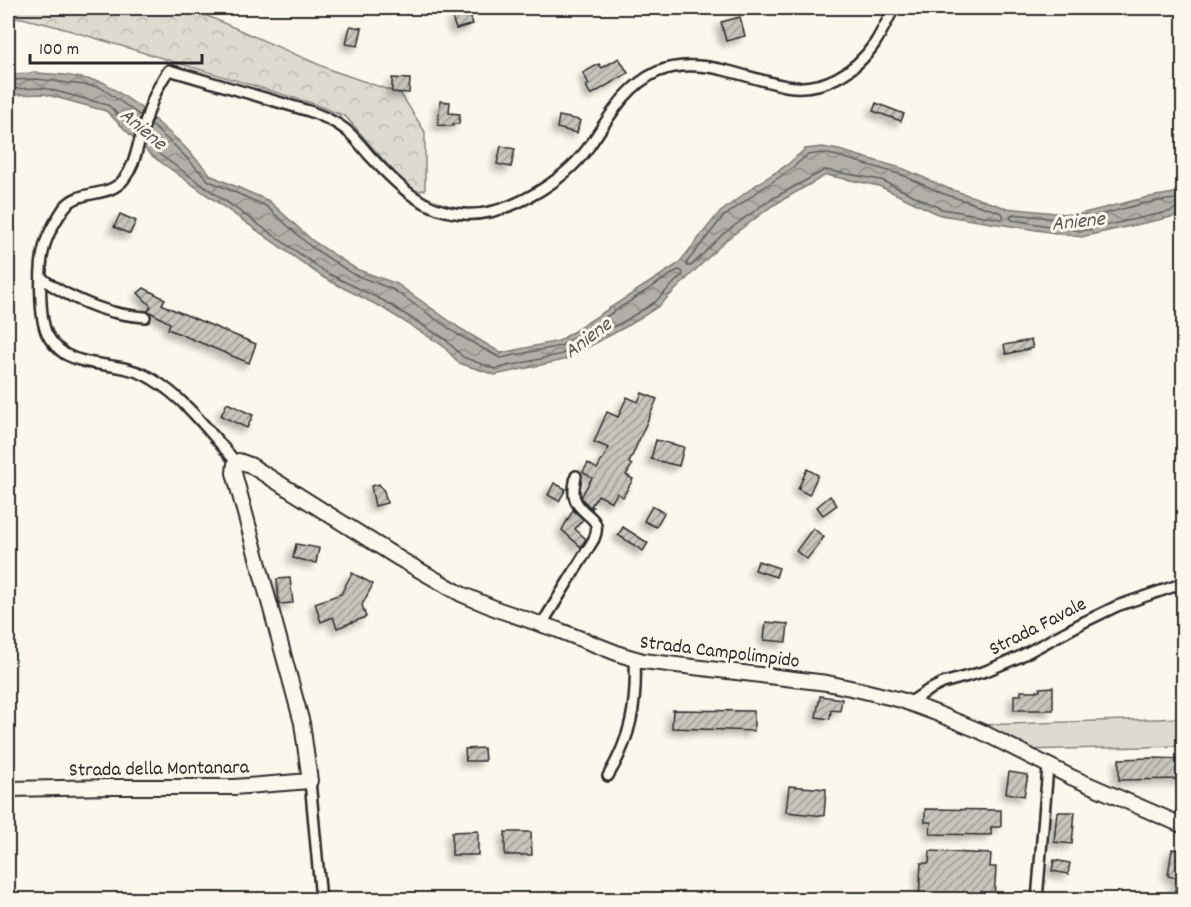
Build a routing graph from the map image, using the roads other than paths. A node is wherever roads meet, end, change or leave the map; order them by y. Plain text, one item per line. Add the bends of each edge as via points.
1 (894, 8) edge
2 (41, 277) junction
3 (145, 317) dead end
4 (236, 462) junction
5 (576, 476) dead end
6 (1184, 583) edge
7 (542, 624) junction
8 (635, 660) junction
9 (909, 703) junction
10 (1048, 767) junction
11 (608, 776) dead end
12 (310, 781) junction
13 (8, 789) edge
14 (1184, 826) edge
15 (321, 900) edge
16 (1037, 900) edge

1 - 2 street via 865,56 845,74 823,84 786,86 699,66 673,67 651,75 624,96 566,171 507,207 470,215 438,210 421,202 353,136 327,118 169,70 153,101 130,169 119,184 77,198 66,206 46,242
2 - 3 street via 61,291 103,309
2 - 4 street via 44,327 57,348 76,358 126,368 153,379 188,408
4 - 7 street, Strada Campolimpido via 250,465 449,587
4 - 12 street via 234,473 302,723
5 - 7 street via 575,500 595,522 597,532
6 - 9 street, Strada Favale via 1117,606 1019,657 937,686
7 - 8 street, Strada Campolimpido
8 - 9 street, Strada Campolimpido via 827,683
8 - 11 street via 630,726 623,750
9 - 10 street, Strada Campolimpido via 980,731
10 - 14 street, Strada Campolimpido
10 - 16 street
12 - 13 street, Strada della Montanara via 225,788
12 - 15 street

